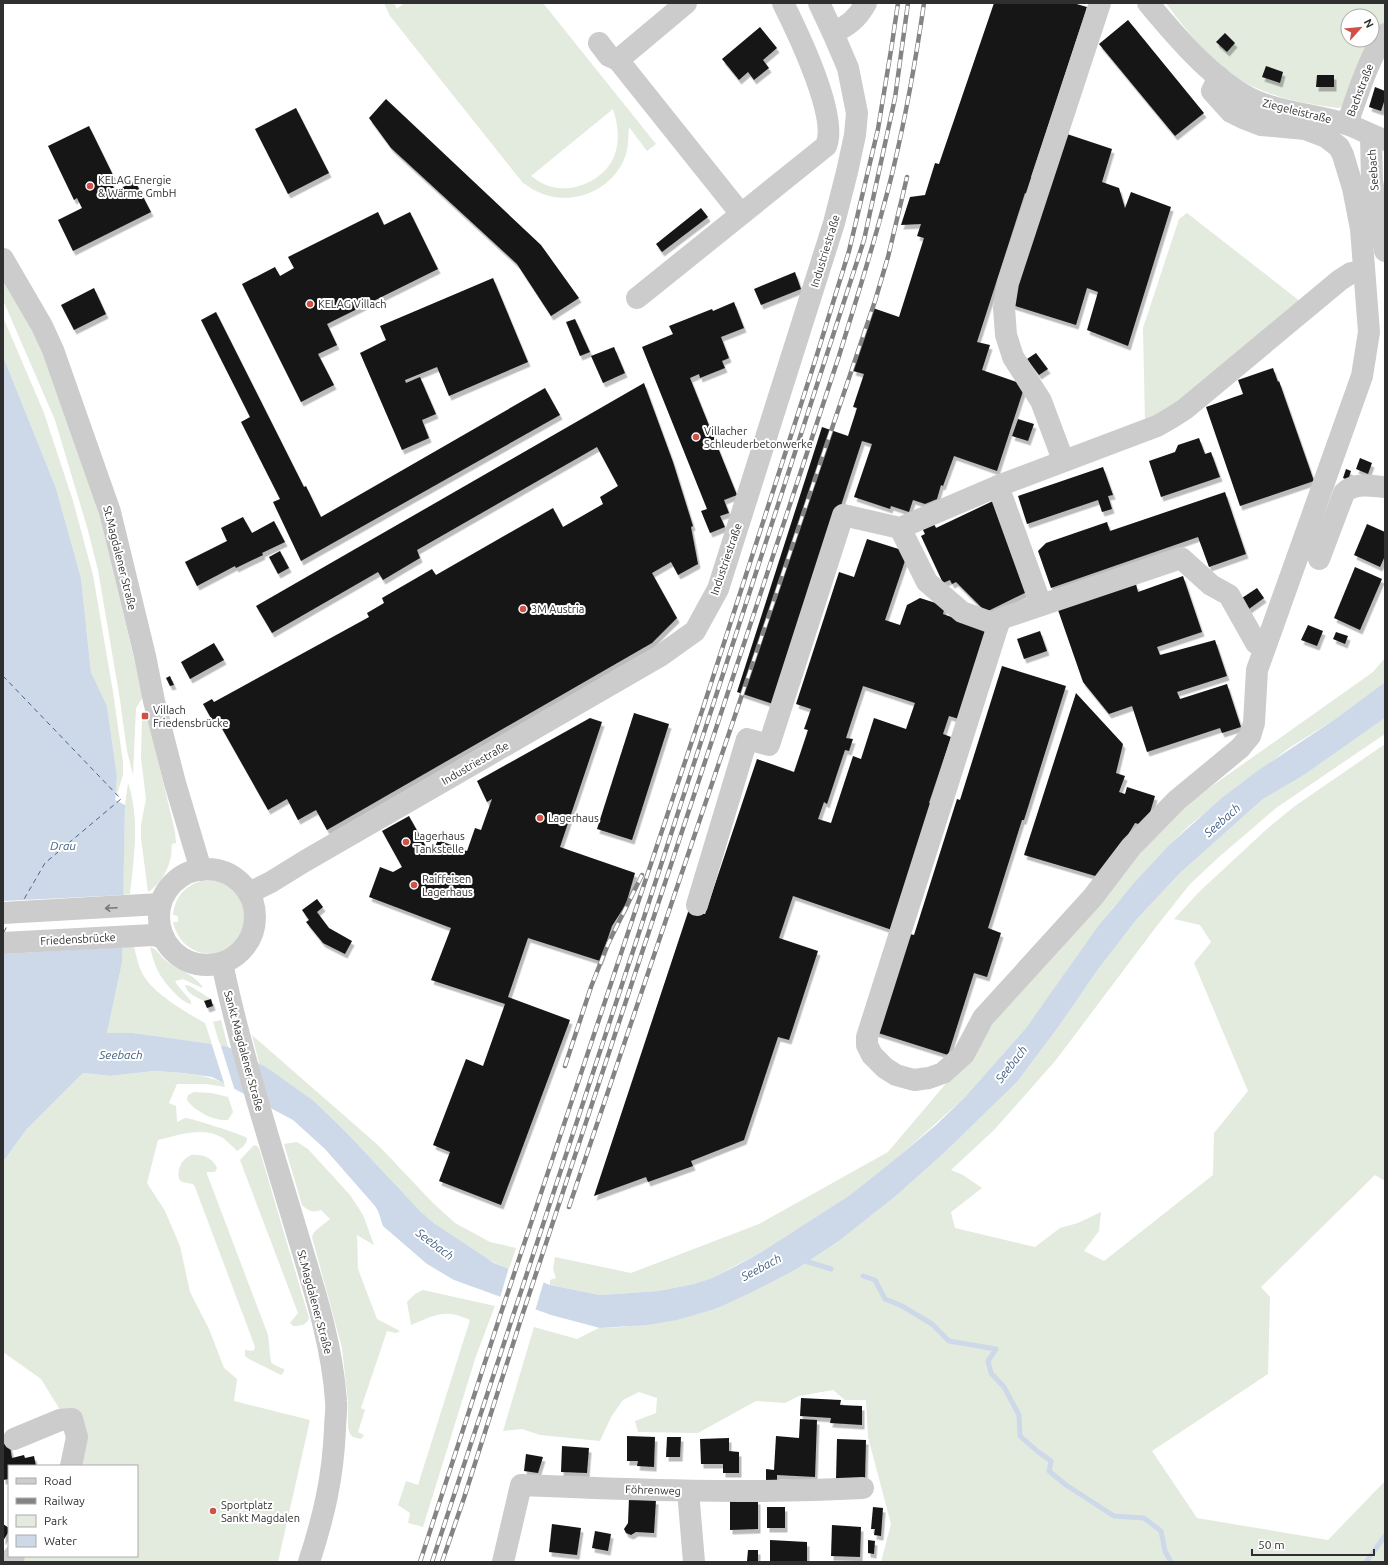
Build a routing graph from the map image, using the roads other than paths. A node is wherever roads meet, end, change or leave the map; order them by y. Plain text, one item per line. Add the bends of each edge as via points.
1 (686, 3) edge
2 (783, 3) edge
3 (819, 3) edge
4 (866, 3) edge
5 (1100, 3) edge
6 (1148, 3) edge
7 (833, 33) junction
8 (1385, 34) edge
9 (599, 43) dead end
10 (618, 60) junction
11 (1219, 77) junction
12 (1348, 124) junction
13 (1378, 138) edge
14 (741, 214) junction
15 (1385, 251) edge
16 (3, 259) edge
17 (1363, 271) junction
18 (637, 298) dead end
19 (1063, 460) junction
20 (998, 486) junction
21 (1385, 487) edge
22 (900, 528) junction
23 (1319, 559) dead end
24 (1041, 605) junction
25 (998, 625) junction
26 (1266, 645) junction
27 (202, 870) junction
28 (249, 893) junction
29 (155, 905) junction
30 (697, 905) dead end
31 (3, 913) edge
32 (158, 937) junction
33 (3, 943) edge
34 (222, 963) junction
35 (268, 1139) joint
36 (14, 1439) dead end
37 (71, 1465) edge
38 (863, 1488) dead end
39 (688, 1492) junction
40 (308, 1562) edge
41 (503, 1562) edge
42 (694, 1562) edge

1 - 10 street
2 - 14 street via 806,50 825,108 829,139 826,146
3 - 7 street, Industriestraße
4 - 7 street via 849,25
5 - 19 street via 1008,283 1004,308 1006,335 1013,357 1041,401
6 - 11 street, Ziegeleistraße via 1174,35
7 - 28 street, Industriestraße via 848,68 856,113 848,172 830,237 718,589 695,631 660,656
8 - 12 street, Bachstraße via 1364,78
9 - 10 street via 609,56
10 - 14 street
11 - 12 street, Ziegeleistraße via 1239,92 1262,104
11 - 17 street via 1212,91 1231,112 1261,125 1305,129 1326,137 1339,147 1353,188 1360,222
12 - 13 street, Ziegeleistraße
13 - 15 street, Seebach via 1372,181
14 - 18 street
16 - 27 street, St.Magdalener Straße via 53,350 110,512 175,783
17 - 19 street via 1351,273 1340,280 1171,418 1157,426
17 - 26 street via 1369,332 1362,376
19 - 20 street
20 - 22 street
20 - 24 street
21 - 23 street via 1359,486 1349,488 1344,493
22 - 25 street via 927,582 962,612
22 - 30 street via 843,515 769,745 748,738
24 - 25 street via 1000,619
24 - 26 street via 1181,558 1211,585 1229,595 1256,643
25 - 26 street via 867,1037 872,1055 885,1068 896,1075 914,1080 943,1073 964,1054 982,1018 1093,897 1131,847 1177,800 1240,748 1250,736 1254,723 1257,670
27 - 28 street via 222,872 236,879
27 - 29 street via 180,878
28 - 34 street via 254,904 255,921 249,942 237,955
29 -> 31 street
29 - 32 street via 159,919
32 - 33 street, Friedensbrücke
32 - 34 street via 179,956 192,963 212,966
34 - 35 street, Sankt Magdalener Straße
35 - 40 street, St.Magdalener Straße via 322,1318 336,1402 332,1475
36 - 37 street via 60,1420 72,1419 77,1437
38 - 39 street, Föhrenweg
39 - 41 street, Föhrenweg via 521,1485
39 - 42 street

